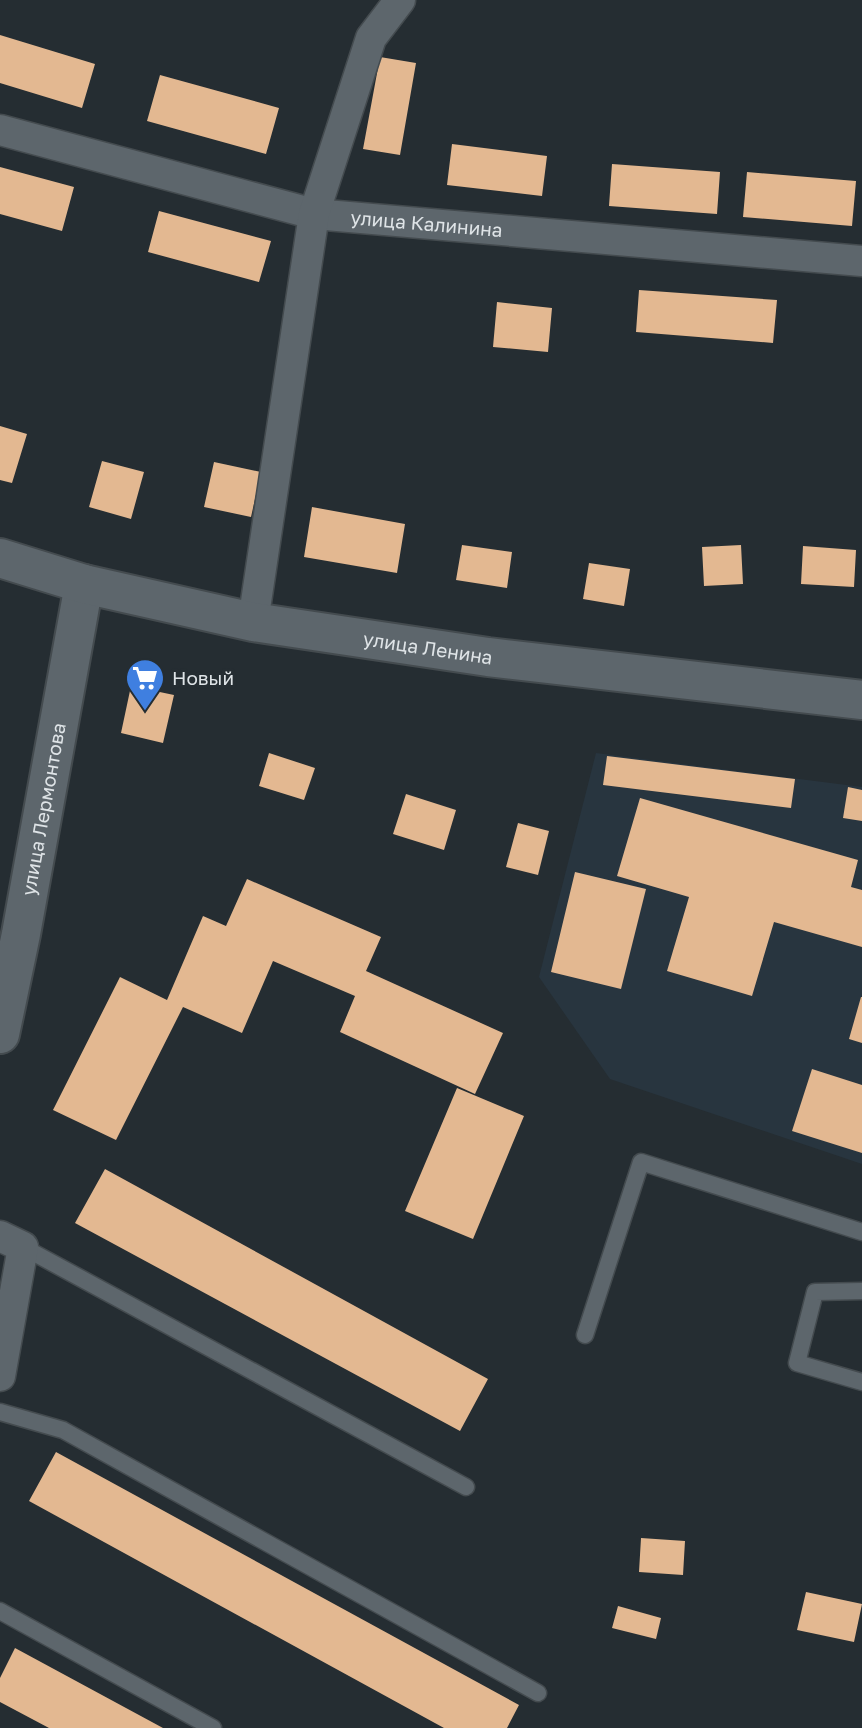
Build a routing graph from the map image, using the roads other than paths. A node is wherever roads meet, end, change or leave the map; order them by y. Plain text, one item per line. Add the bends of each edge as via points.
1 (400, 0) edge
2 (0, 130) edge
3 (314, 214) junction
4 (862, 261) edge
5 (0, 558) edge
6 (84, 584) junction
7 (254, 622) junction
8 (862, 700) edge
9 (0, 1034) edge
10 (862, 1232) edge
11 (12, 1241) edge
12 (862, 1291) edge
13 (585, 1335) dead end
14 (0, 1376) edge
15 (862, 1382) edge
16 (0, 1412) edge
17 (466, 1487) dead end
18 (0, 1611) edge
19 (538, 1693) dead end
20 (213, 1728) edge

1 - 3 street via 371,38
2 - 3 street, улица Калинина
3 - 4 street, улица Калинина
3 - 7 street
5 - 6 main road, улица Ленина
6 - 7 main road, улица Ленина
6 - 9 main road, улица Лермонтова
7 - 8 main road, улица Ленина via 488,657
10 - 13 lane via 641,1162
11 - 14 street
11 - 17 lane
12 - 15 lane via 815,1292 797,1363
16 - 19 lane via 63,1430
18 - 20 lane

